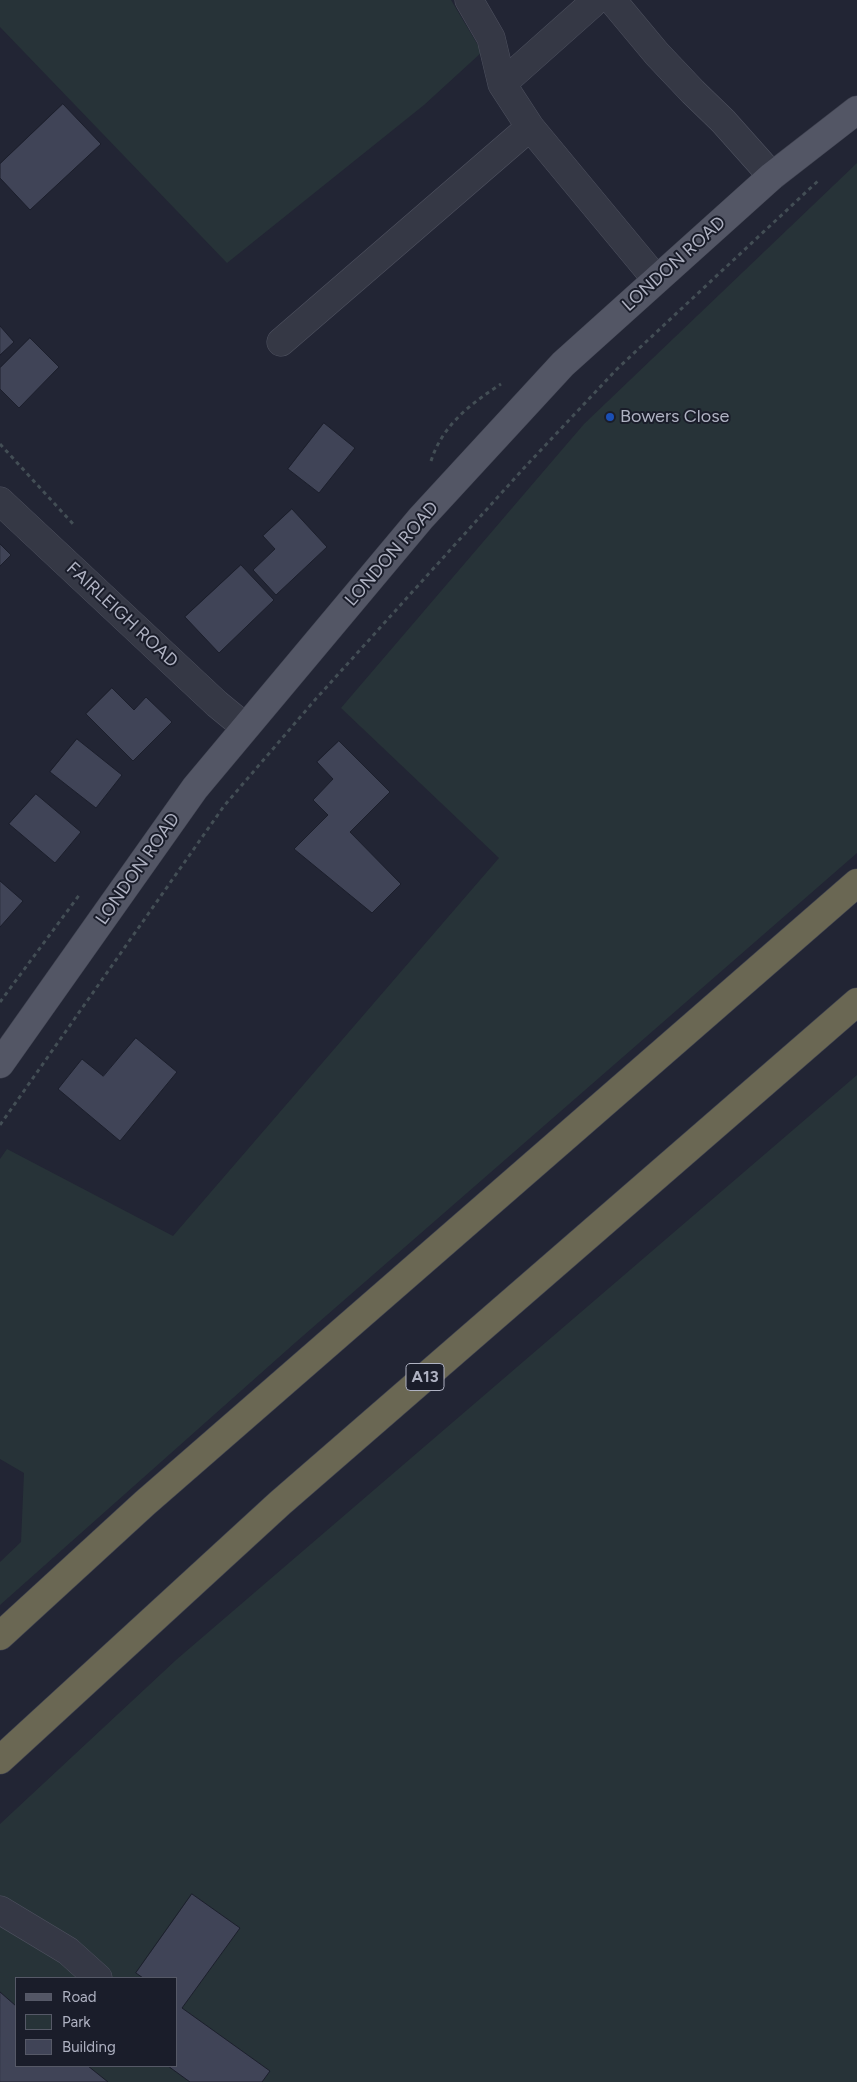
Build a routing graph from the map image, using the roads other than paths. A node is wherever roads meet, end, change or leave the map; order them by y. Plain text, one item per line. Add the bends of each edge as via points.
1 (469, 0) edge
2 (602, 2) edge
3 (502, 84) junction
4 (857, 110) edge
5 (530, 127) junction
6 (772, 176) junction
7 (656, 279) junction
8 (281, 342) dead end
9 (0, 501) edge
10 (245, 727) junction
11 (857, 883) edge
12 (857, 1002) edge
13 (0, 1064) edge
14 (0, 1636) edge
15 (0, 1760) edge
16 (0, 1910) edge
17 (97, 1977) edge

1 - 3 street via 491,38
2 - 3 street
2 - 6 street via 723,121
3 - 5 street
4 - 6 main road, LONDON ROAD
5 - 7 street
5 - 8 street
6 - 7 main road, LONDON ROAD
7 - 10 main road, LONDON ROAD via 563,364 435,503
9 - 10 street, FAIRLEIGH ROAD
10 - 13 main road, LONDON ROAD via 195,788
11 - 14 highway via 153,1497
12 - 15 highway, A13 via 280,1503
16 - 17 street via 68,1951

